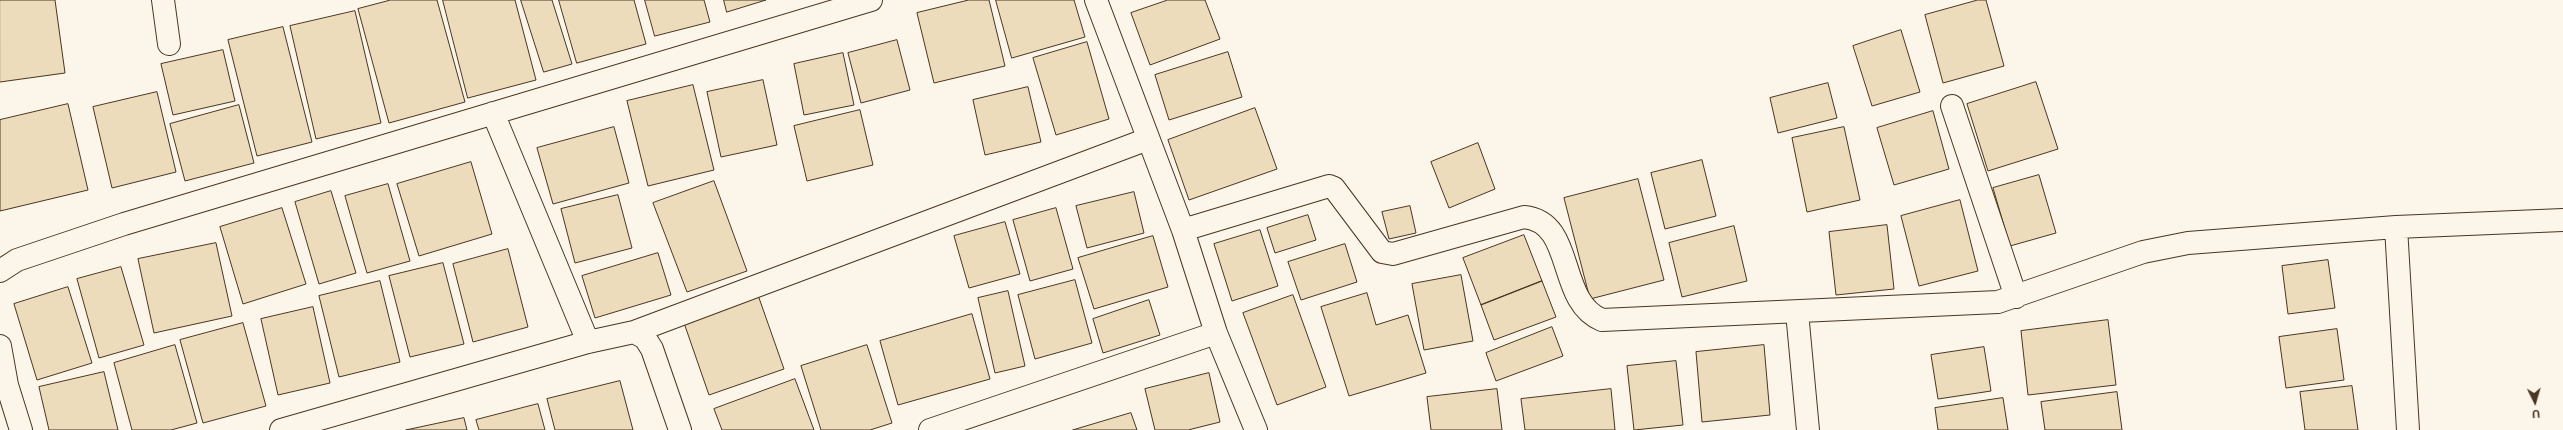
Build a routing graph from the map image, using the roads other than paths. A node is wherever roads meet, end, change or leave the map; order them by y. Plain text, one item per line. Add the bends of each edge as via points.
1 (163, 0) edge
2 (871, 0) edge
3 (1096, 0) edge
4 (169, 44) dead end
5 (1952, 106) dead end
6 (493, 114) junction
7 (1148, 138) junction
8 (2563, 220) edge
9 (2396, 227) junction
10 (1183, 230) junction
11 (0, 271) edge
12 (2016, 297) junction
13 (1797, 312) junction
14 (634, 332) junction
15 (1216, 333) junction
16 (588, 342) junction
17 (0, 346) edge
18 (3, 386) edge
19 (22, 430) edge
20 (281, 430) edge
21 (680, 430) edge
22 (930, 430) edge
23 (1256, 430) edge
24 (1808, 430) edge
25 (2408, 430) edge

1 - 4 street
2 - 6 street
3 - 7 street
5 - 12 street
6 - 11 street via 124,224 17,260
6 - 16 street
7 - 10 street
7 - 14 street
8 - 9 street
9 - 12 street via 2164,247
9 - 25 street
10 - 13 street via 1329,186 1334,188 1385,254 1393,254 1524,217 1536,218 1553,231 1577,296 1593,316 1602,320
10 - 15 street
12 - 13 street via 1975,304
13 - 24 street
14 - 16 street
14 - 21 street via 645,338 652,350
15 - 22 street
15 - 23 street
16 - 20 street
17 - 18 street
18 - 19 street

